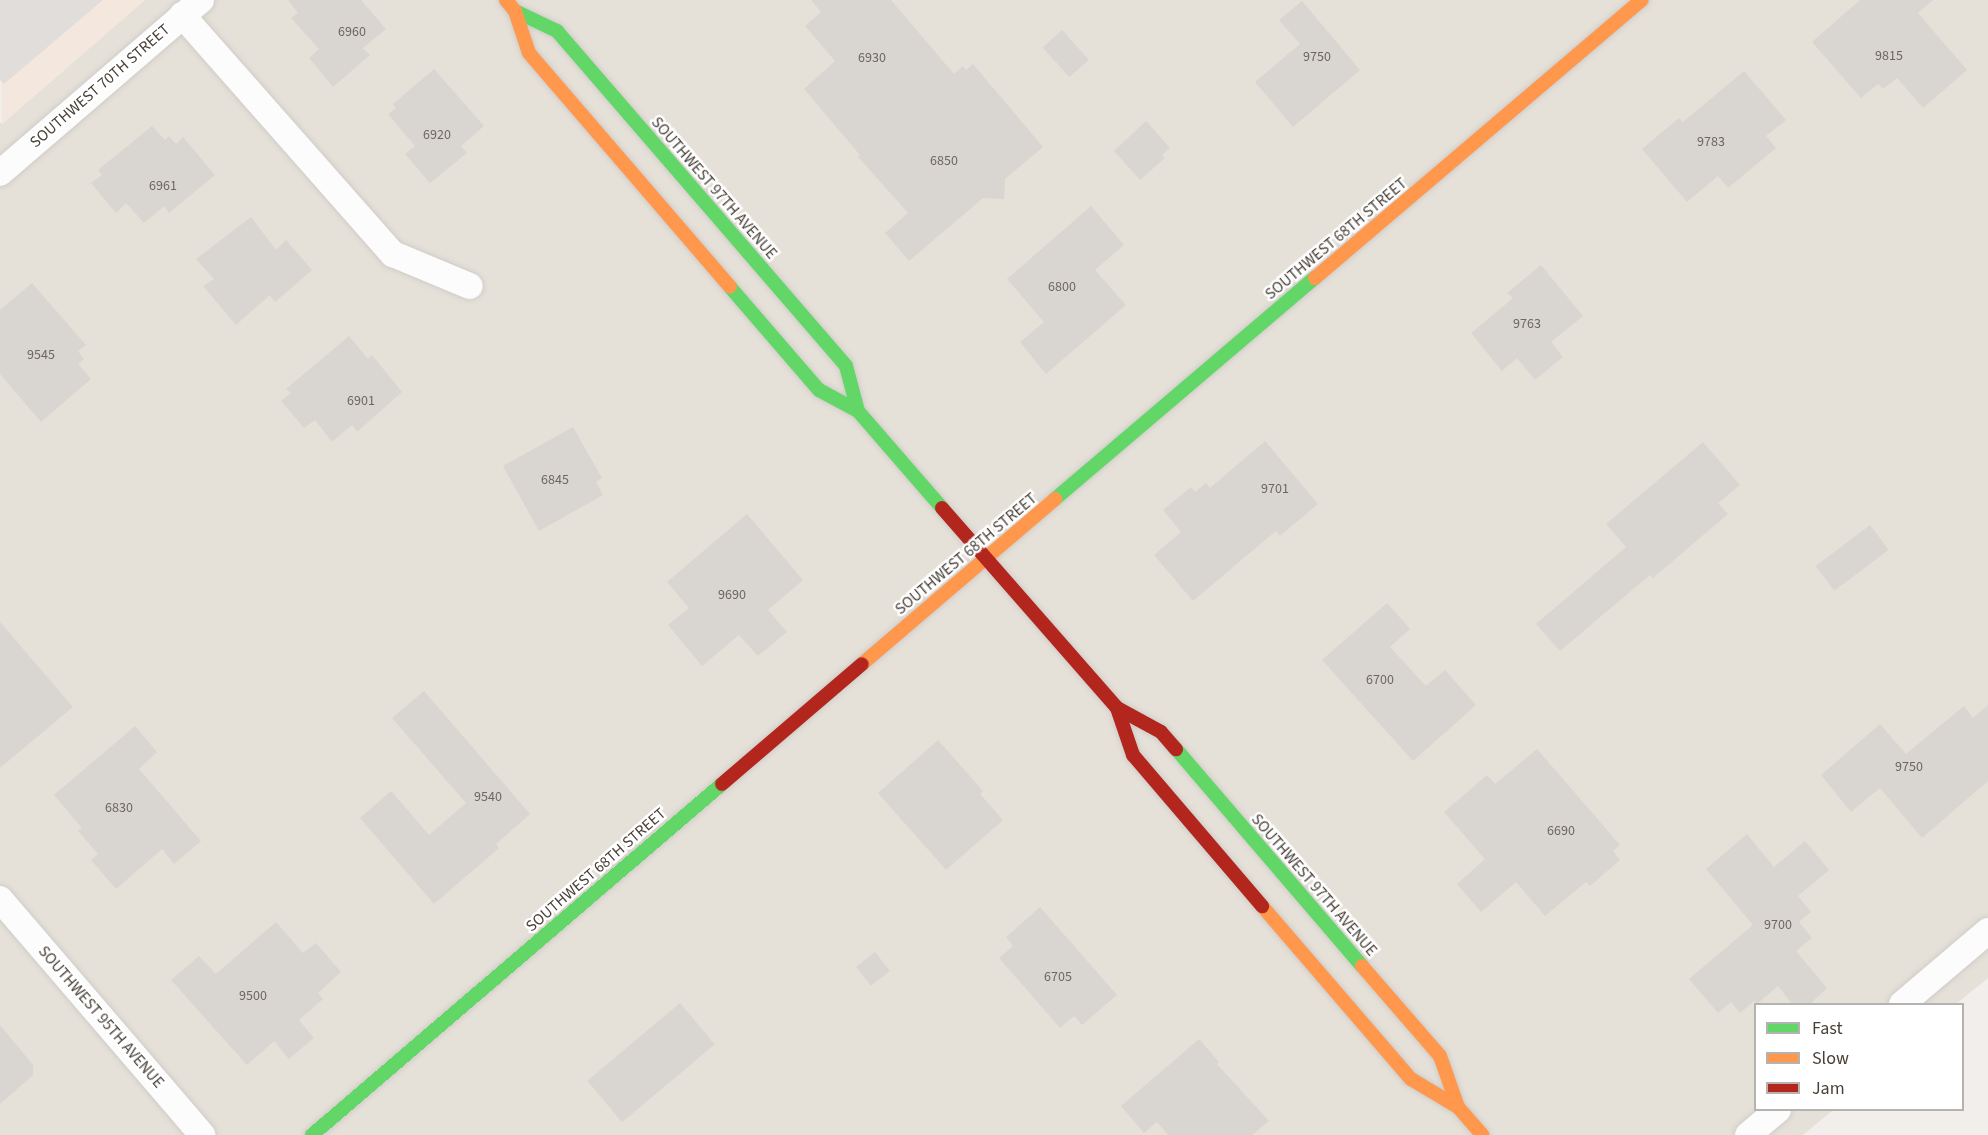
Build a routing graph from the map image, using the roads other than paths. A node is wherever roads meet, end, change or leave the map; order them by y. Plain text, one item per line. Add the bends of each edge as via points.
1 (506, 0) edge
2 (1642, 0) edge
3 (191, 8) edge
4 (515, 11) junction
5 (0, 173) edge
6 (470, 286) dead end
7 (858, 411) junction
8 (987, 558) junction
9 (1117, 708) junction
10 (0, 899) edge
11 (1988, 931) edge
12 (1904, 1003) edge
13 (1458, 1107) junction
14 (1777, 1111) edge
15 (202, 1135) edge
16 (312, 1135) edge
17 (1482, 1135) edge
18 (1748, 1135) edge

1 - 4 street, SOUTHWEST 97TH AVENUE
2 - 8 street, SOUTHWEST 68TH STREET
3 - 5 street, SOUTHWEST 70TH STREET
3 - 6 street via 393,254
4 - 7 street, SOUTHWEST 97TH AVENUE via 529,53 819,390
4 - 7 street, SOUTHWEST 97TH AVENUE via 557,31 846,366
7 - 8 street, SOUTHWEST 97TH AVENUE
8 - 9 street, SOUTHWEST 97TH AVENUE
8 - 16 street, SOUTHWEST 68TH STREET
9 - 13 street, SOUTHWEST 97TH AVENUE via 1133,755 1411,1079
9 - 13 street, SOUTHWEST 97TH AVENUE via 1161,732 1440,1056
10 - 15 street, SOUTHWEST 95TH AVENUE
11 - 12 street
13 - 17 street, SOUTHWEST 97TH AVENUE
14 - 18 street

